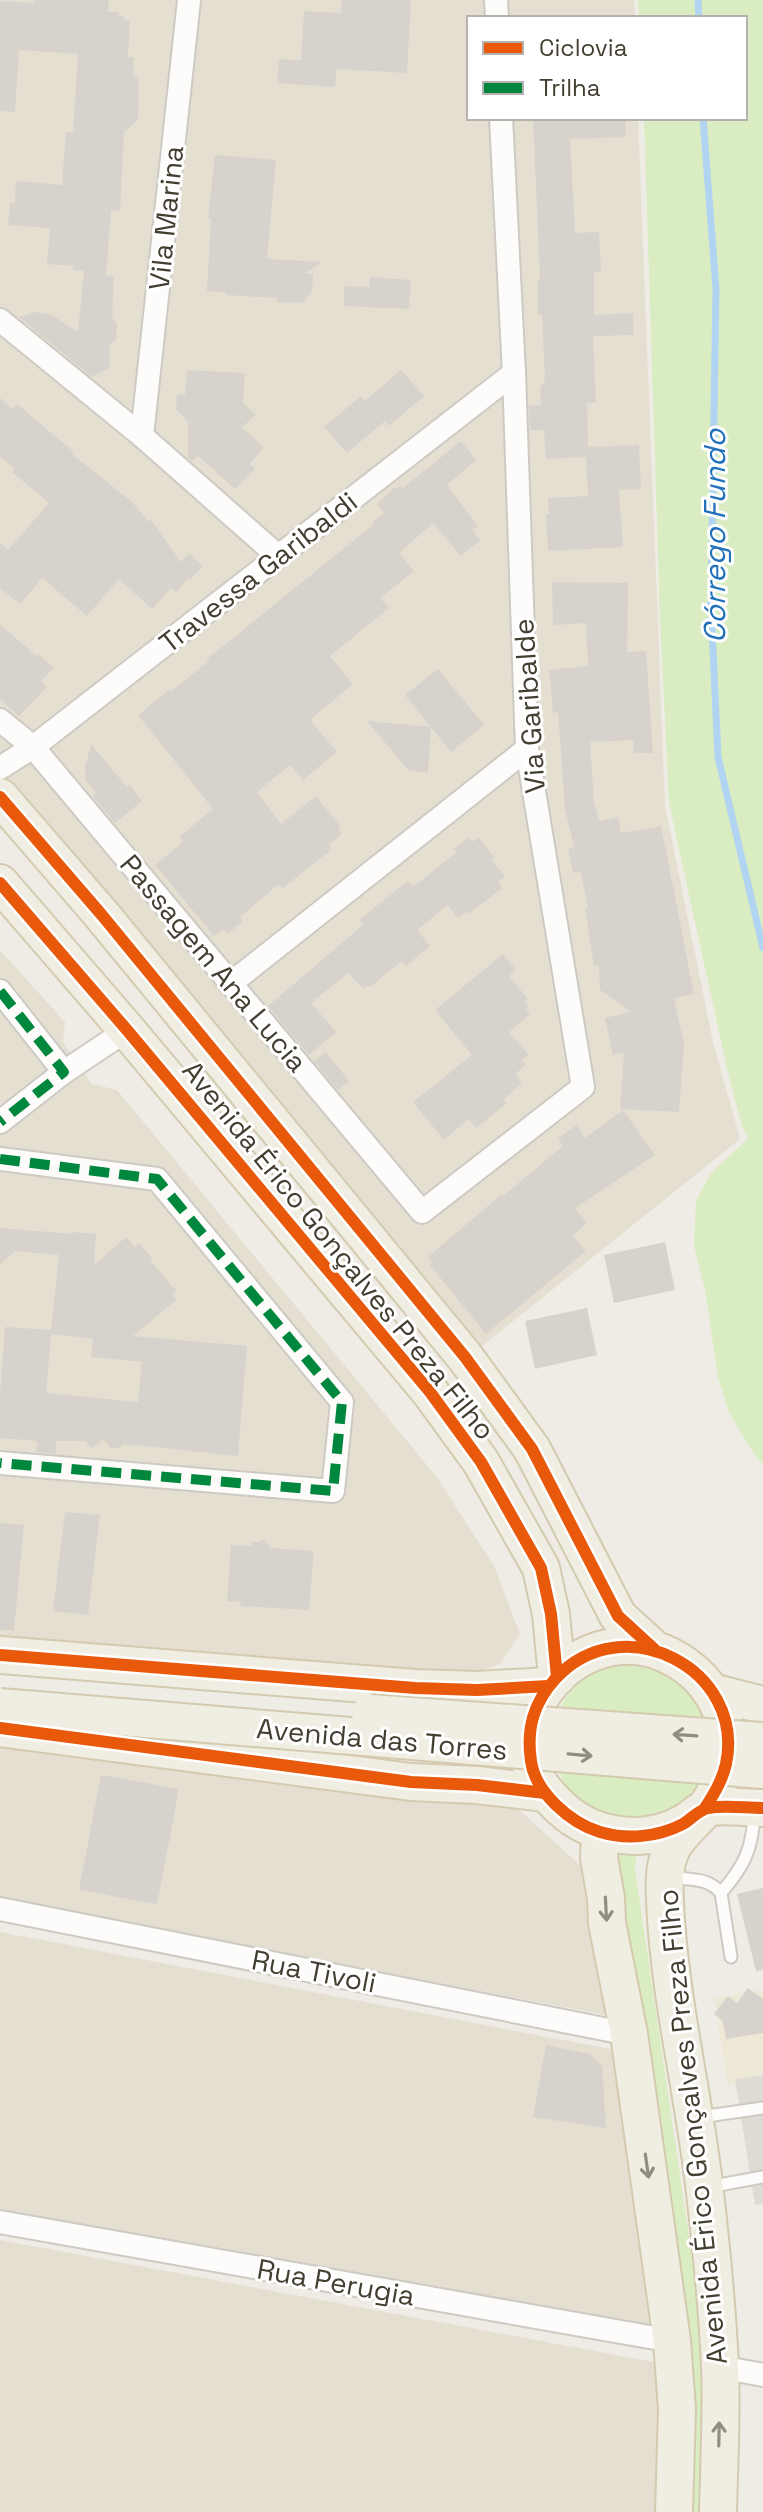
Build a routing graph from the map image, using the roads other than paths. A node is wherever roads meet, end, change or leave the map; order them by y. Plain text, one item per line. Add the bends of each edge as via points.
1 (189, 0) edge
2 (501, 120) edge
3 (0, 320) edge
4 (514, 373) junction
5 (142, 436) junction
6 (278, 556) junction
7 (0, 720) edge
8 (33, 747) junction
9 (527, 749) junction
10 (0, 768) edge
11 (0, 797) edge
12 (0, 883) edge
13 (230, 984) junction
14 (0, 991) edge
15 (127, 1030) junction
16 (64, 1072) junction
17 (0, 1122) edge
18 (0, 1159) edge
19 (422, 1212) joint
20 (0, 1463) edge
21 (654, 1649) junction
22 (0, 1655) edge
23 (552, 1682) junction
24 (703, 1683) junction
25 (0, 1686) edge
26 (763, 1705) edge
27 (0, 1707) edge
28 (0, 1728) edge
29 (763, 1741) edge
30 (763, 1770) edge
31 (555, 1803) junction
32 (705, 1808) junction
33 (759, 1808) edge
34 (600, 1832) junction
35 (665, 1877) junction
36 (721, 1893) junction
37 (0, 1909) edge
38 (731, 1957) dead end
39 (629, 2034) junction
40 (763, 2108) edge
41 (695, 2118) junction
42 (763, 2177) edge
43 (704, 2187) junction
44 (0, 2222) edge
45 (672, 2341) junction
46 (720, 2367) junction
47 (763, 2375) edge
48 (674, 2512) edge
49 (718, 2512) edge

1 - 5 street, Vila Marina
2 - 4 street, Via Garibalde
3 - 5 street
4 - 6 street, Travessa Garibaldi
4 - 9 street, Via Garibalde
5 - 6 street
6 - 8 street, Travessa Garibaldi
7 - 8 street, Passagem Ana Lucia
8 - 10 street, Travessa Garibaldi
8 - 13 street, Passagem Ana Lucia
9 - 13 street
9 - 19 street, Via Garibalde via 583,1087
11 - 21 main road, Avenida Érico Gonçalves Preza Filho via 465,1357 532,1449 618,1616
12 - 15 main road, Avenida Érico Gonçalves Preza Filho
13 - 19 street, Passagem Ana Lucia
14 - 16 street
15 - 16 street
15 - 23 main road, Avenida Érico Gonçalves Preza Filho via 430,1392 481,1462 541,1568 551,1614
16 - 17 street
18 - 20 street via 157,1179 342,1402 333,1491
21 - 23 main road via 607,1648 574,1661
21 - 24 main road via 680,1661
22 - 23 main road via 415,1688 477,1690
23 - 31 main road via 533,1711 528,1739 532,1768
24 - 26 main road
24 - 32 main road, Avenida Érico Gonçalves Preza Filho via 722,1715 727,1739 726,1763
29 -> 25 main road, Avenida das Torres, bridge
27 -> 30 main road, Avenida das Torres, bridge
28 - 31 main road via 411,1782 477,1785
31 - 34 main road
32 - 33 main road
32 - 34 main road via 684,1824 659,1833 633,1837
32 - 35 main road, Avenida Érico Gonçalves Preza Filho via 675,1843
33 - 36 lane via 740,1871
34 -> 39 main road, Avenida Érico Gonçalves Preza Filho via 607,1923
35 - 36 lane via 704,1880
35 - 41 main road, Avenida Érico Gonçalves Preza Filho via 671,1974
36 - 38 lane
37 - 39 street, Rua Tivoli
39 -> 45 main road, Avenida Érico Gonçalves Preza Filho
40 - 41 lane
41 - 43 main road, Avenida Érico Gonçalves Preza Filho
42 - 43 lane
43 - 46 main road, Avenida Érico Gonçalves Preza Filho
44 - 45 street, Rua Perugia
45 - 48 main road, Avenida Érico Gonçalves Preza Filho via 677,2409
46 - 47 street
49 -> 46 main road, Avenida Érico Gonçalves Preza Filho

